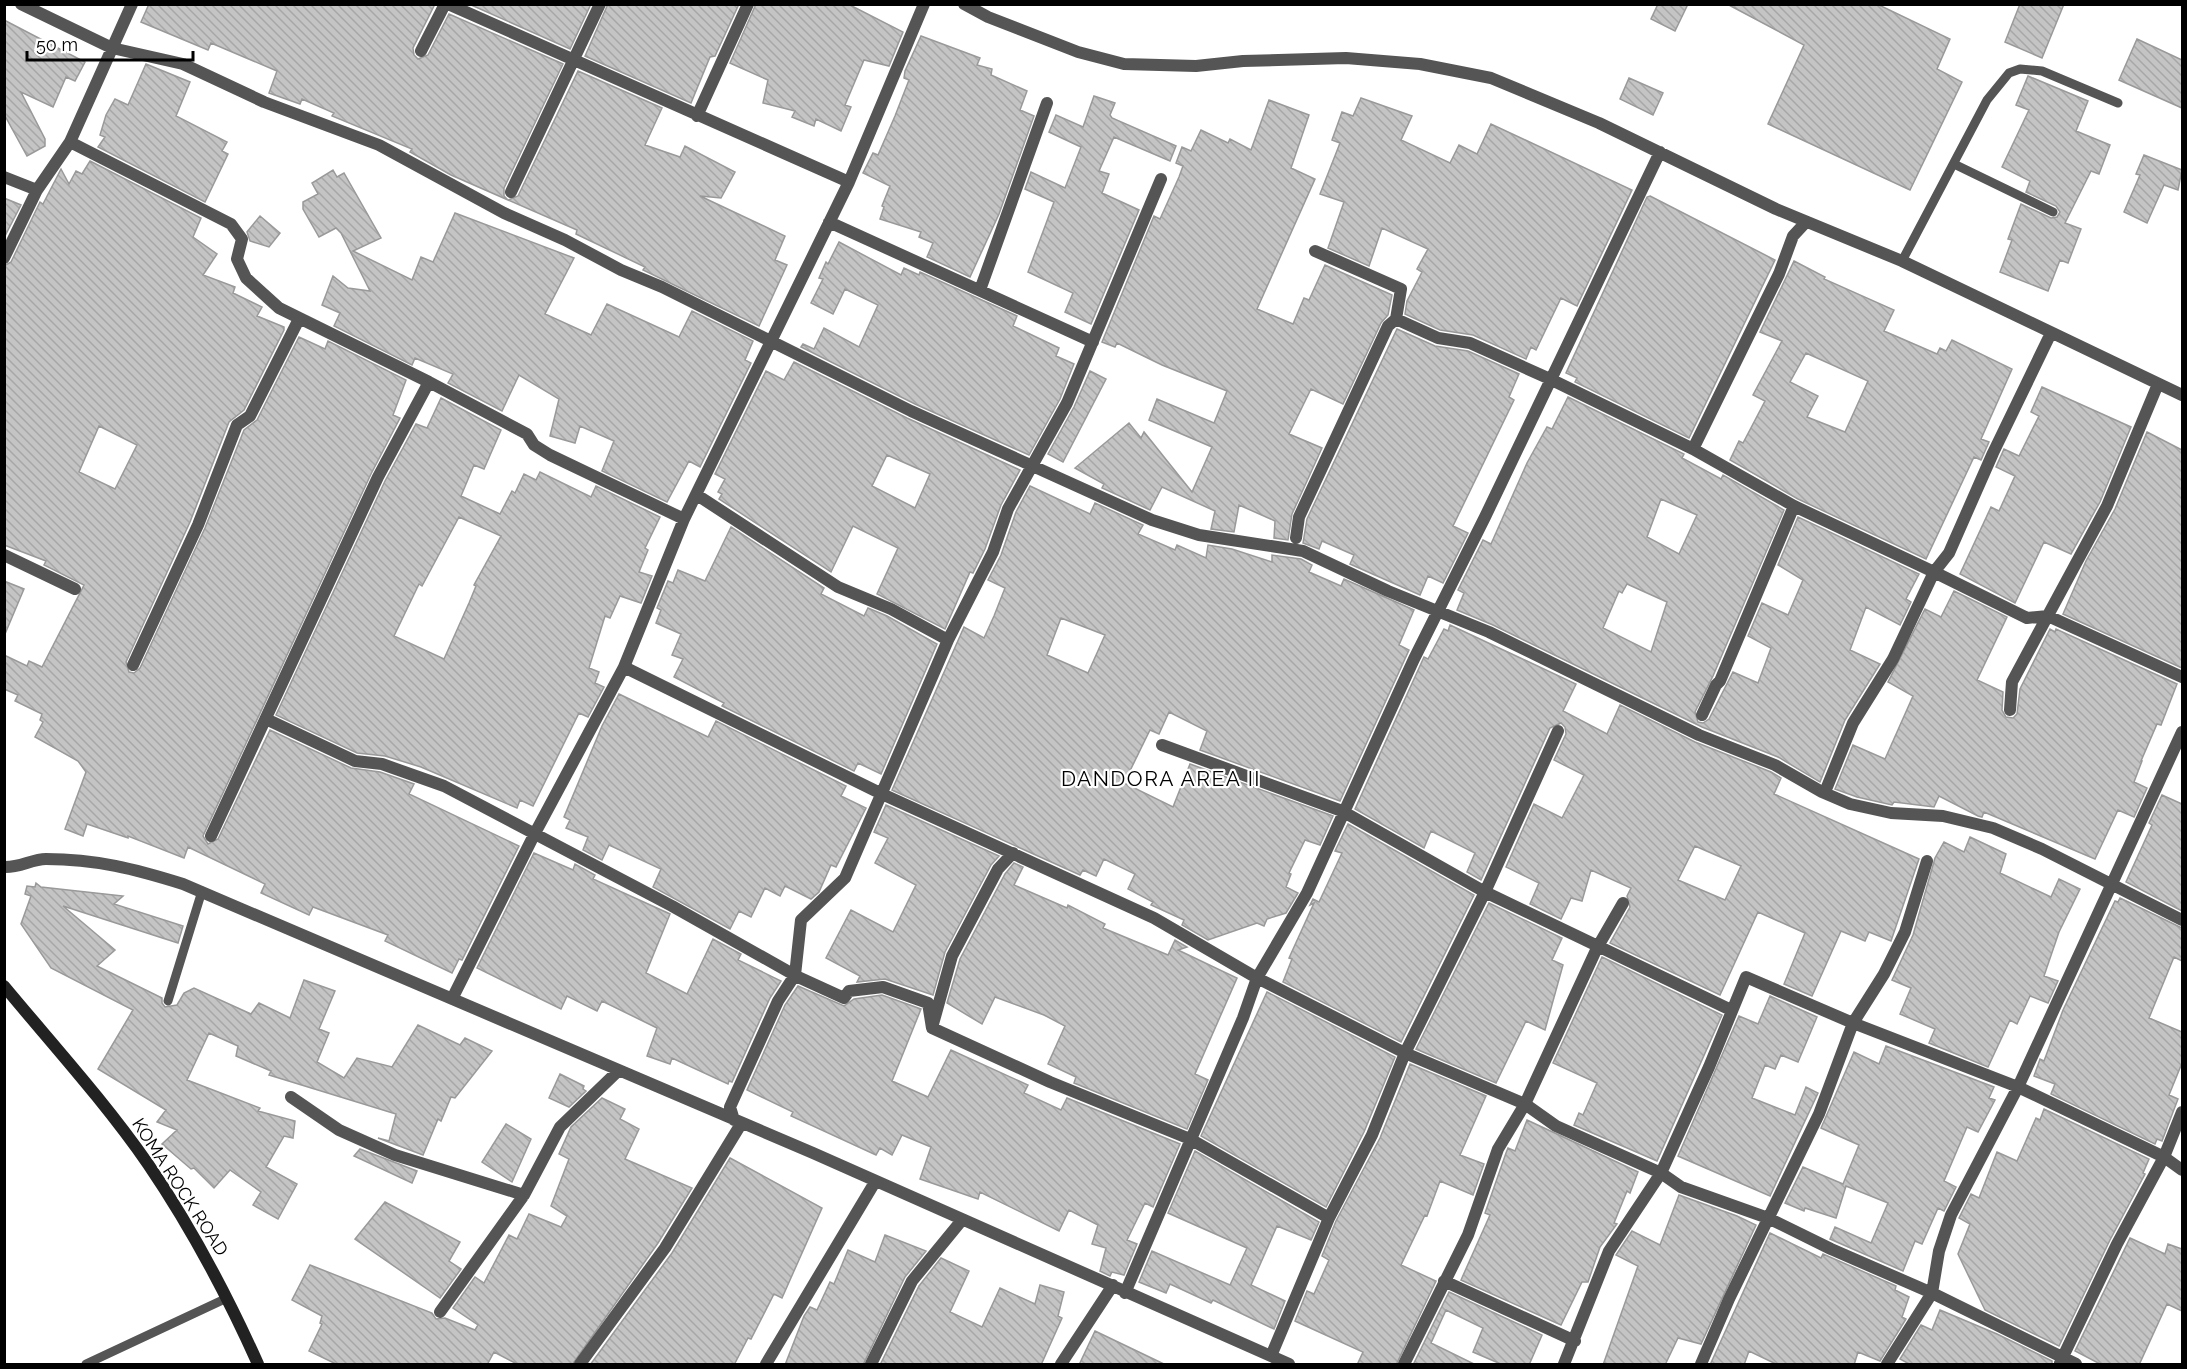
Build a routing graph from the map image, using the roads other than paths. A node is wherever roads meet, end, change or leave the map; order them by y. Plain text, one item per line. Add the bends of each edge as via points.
1 (21, 4) edge
2 (132, 4) edge
3 (447, 4) edge
4 (600, 4) edge
5 (748, 4) edge
6 (924, 4) edge
7 (964, 4) edge
8 (112, 48) junction
9 (422, 51) dead end
10 (573, 62) junction
11 (1047, 103) dead end
12 (2118, 103) dead end
13 (697, 116) junction
14 (70, 142) junction
15 (1660, 152) junction
16 (1954, 164) junction
17 (4, 177) edge
18 (1161, 179) dead end
19 (849, 182) junction
20 (37, 190) junction
21 (511, 192) dead end
22 (2053, 212) dead end
23 (829, 222) junction
24 (1806, 222) junction
25 (1315, 251) dead end
26 (4, 258) edge
27 (1902, 261) junction
28 (980, 290) junction
29 (299, 319) junction
30 (1396, 319) junction
31 (2051, 333) junction
32 (771, 342) junction
33 (1093, 342) junction
34 (1550, 379) junction
35 (429, 382) junction
36 (2158, 384) junction
37 (2182, 395) edge
38 (1693, 449) junction
39 (1032, 466) junction
40 (697, 495) junction
41 (1794, 506) junction
42 (684, 519) junction
43 (1296, 538) dead end
44 (4, 555) edge
45 (1934, 572) junction
46 (75, 589) dead end
47 (1437, 612) junction
48 (2049, 616) junction
49 (948, 640) junction
50 (133, 665) dead end
51 (624, 667) junction
52 (2182, 677) edge
53 (2010, 710) dead end
54 (1702, 715) dead end
55 (266, 719) junction
56 (1558, 730) dead end
57 (2182, 732) edge
58 (1162, 745) dead end
59 (1827, 787) dead end
60 (882, 794) junction
61 (1342, 811) junction
62 (534, 835) junction
63 (211, 836) dead end
64 (1013, 853) junction
65 (1928, 861) dead end
66 (6, 869) edge
67 (2112, 884) junction
68 (202, 891) junction
69 (1485, 892) junction
70 (1623, 903) dead end
71 (2182, 920) edge
72 (1597, 948) junction
73 (795, 975) junction
74 (1257, 978) junction
75 (4, 986) edge
76 (452, 999) junction
77 (168, 1001) dead end
78 (1731, 1010) junction
79 (1852, 1023) junction
80 (932, 1028) junction
81 (1405, 1053) junction
82 (617, 1072) junction
83 (2018, 1087) junction
84 (291, 1096) dead end
85 (1525, 1104) junction
86 (2182, 1112) edge
87 (738, 1122) junction
88 (1190, 1139) junction
89 (2164, 1157) junction
90 (2182, 1170) edge
91 (1662, 1173) junction
92 (875, 1182) junction
93 (524, 1195) junction
94 (1329, 1218) junction
95 (1768, 1218) junction
96 (962, 1220) junction
97 (1444, 1281) junction
98 (1113, 1285) junction
99 (1125, 1293) junction
100 (1932, 1293) junction
101 (226, 1298) junction
102 (440, 1312) dead end
103 (1575, 1341) junction
104 (1271, 1356) junction
105 (2062, 1361) edge
106 (86, 1365) edge
107 (258, 1365) edge
108 (580, 1365) edge
109 (766, 1365) edge
110 (871, 1365) edge
111 (1061, 1365) edge
112 (1289, 1365) edge
113 (1404, 1365) edge
114 (1564, 1365) edge
115 (1701, 1365) edge
116 (1887, 1365) edge
117 (2076, 1365) edge

1 - 8 street
2 - 8 street
3 - 9 street
3 - 10 street
4 - 10 street
5 - 13 street
6 - 19 street
7 - 15 street via 1078,52 1124,64 1174,66 1346,58 1420,64 1491,78
8 - 14 street
8 - 32 street via 183,64 264,102 379,145 504,213
10 - 13 street
10 - 21 street
11 - 28 street
12 - 16 lane via 2042,71 2020,69 2009,73 1987,100
13 - 19 street
14 - 20 street
14 - 29 street via 231,224 242,239 237,259 246,278 279,309
15 - 24 street
15 - 34 street
16 - 22 lane
16 - 27 lane
17 - 20 street
18 - 33 street
19 - 23 street
20 - 26 street
23 - 28 street
23 - 32 street
24 - 27 street
24 - 38 street via 1793,236 1779,274
25 - 30 street via 1401,289
27 - 31 street
28 - 33 street
29 - 35 street
29 - 50 street via 250,416 237,425 198,525
30 - 34 street via 1438,338 1470,343
30 - 43 street via 1388,326 1299,517
31 - 36 street
31 - 45 street via 1949,553
32 - 39 street
32 - 40 street
33 - 39 street via 1067,403
34 - 38 street
34 - 47 street
35 - 42 street via 527,434 534,445 550,454
35 - 55 street via 378,477
36 - 37 street
36 - 48 street via 2107,506
38 - 41 street
39 - 47 street via 1152,520 1199,535 1303,551
39 - 49 street
40 - 42 street
40 - 49 street via 838,587 891,609
41 - 45 street
41 - 54 street
42 - 51 street
44 - 46 street
45 - 48 street via 2027,618
45 - 59 street via 1893,659 1853,723
47 - 61 street
47 - 67 street via 1489,632 1850,804 1907,816 1943,816 1993,828
48 - 52 street
48 - 53 street via 2012,682
49 - 60 street
51 - 60 street
51 - 62 street
55 - 62 street via 355,761 382,764 444,786
55 - 63 street
56 - 69 street
57 - 67 street
58 - 61 street
60 - 64 street
60 - 73 street via 845,878 801,920
61 - 69 street
61 - 74 street via 1307,893
62 - 73 street
62 - 76 street
64 - 74 street via 1154,918
64 - 80 street via 998,869 952,956
65 - 79 street via 1905,933
66 - 68 street via 42,859 101,861
67 - 71 street
67 - 83 street
68 - 76 street
68 - 77 lane
69 - 72 street
69 - 81 street
70 - 72 street
72 - 78 street
72 - 85 street
73 - 80 street via 844,998 849,991 883,987 928,1003
73 - 87 street via 778,1000 730,1107
74 - 81 street
74 - 88 street
75 - 101 main road, KOMA ROCK ROAD via 117,1121 148,1165
76 - 82 street
78 - 79 street via 1746,977
78 - 91 street
79 - 83 street
79 - 95 street via 1818,1114
80 - 88 street
81 - 85 street
81 - 94 street via 1372,1135
82 - 87 street
82 - 93 street via 560,1127
83 - 89 street
83 - 100 street via 1951,1215 1939,1251
84 - 93 street via 339,1130 395,1155
85 - 91 street via 1556,1126
85 - 97 street via 1498,1149 1468,1235
86 - 89 street
87 - 92 street
87 - 108 street via 712,1176
88 - 94 street
88 - 99 street
89 - 90 street
89 - 105 street via 2117,1244
91 - 95 street via 1681,1187
91 - 103 street via 1610,1251
92 - 96 street
92 - 109 street
93 - 102 street
94 - 104 street
95 - 100 street
95 - 115 street
96 - 98 street
96 - 110 street via 912,1281
97 - 103 street
97 - 113 street
98 - 99 street
98 - 111 street
99 - 104 street
100 - 105 street
100 - 116 street
101 - 106 lane
101 - 107 main road, KOMA ROCK ROAD
103 - 114 street
104 - 112 street
105 - 117 street

